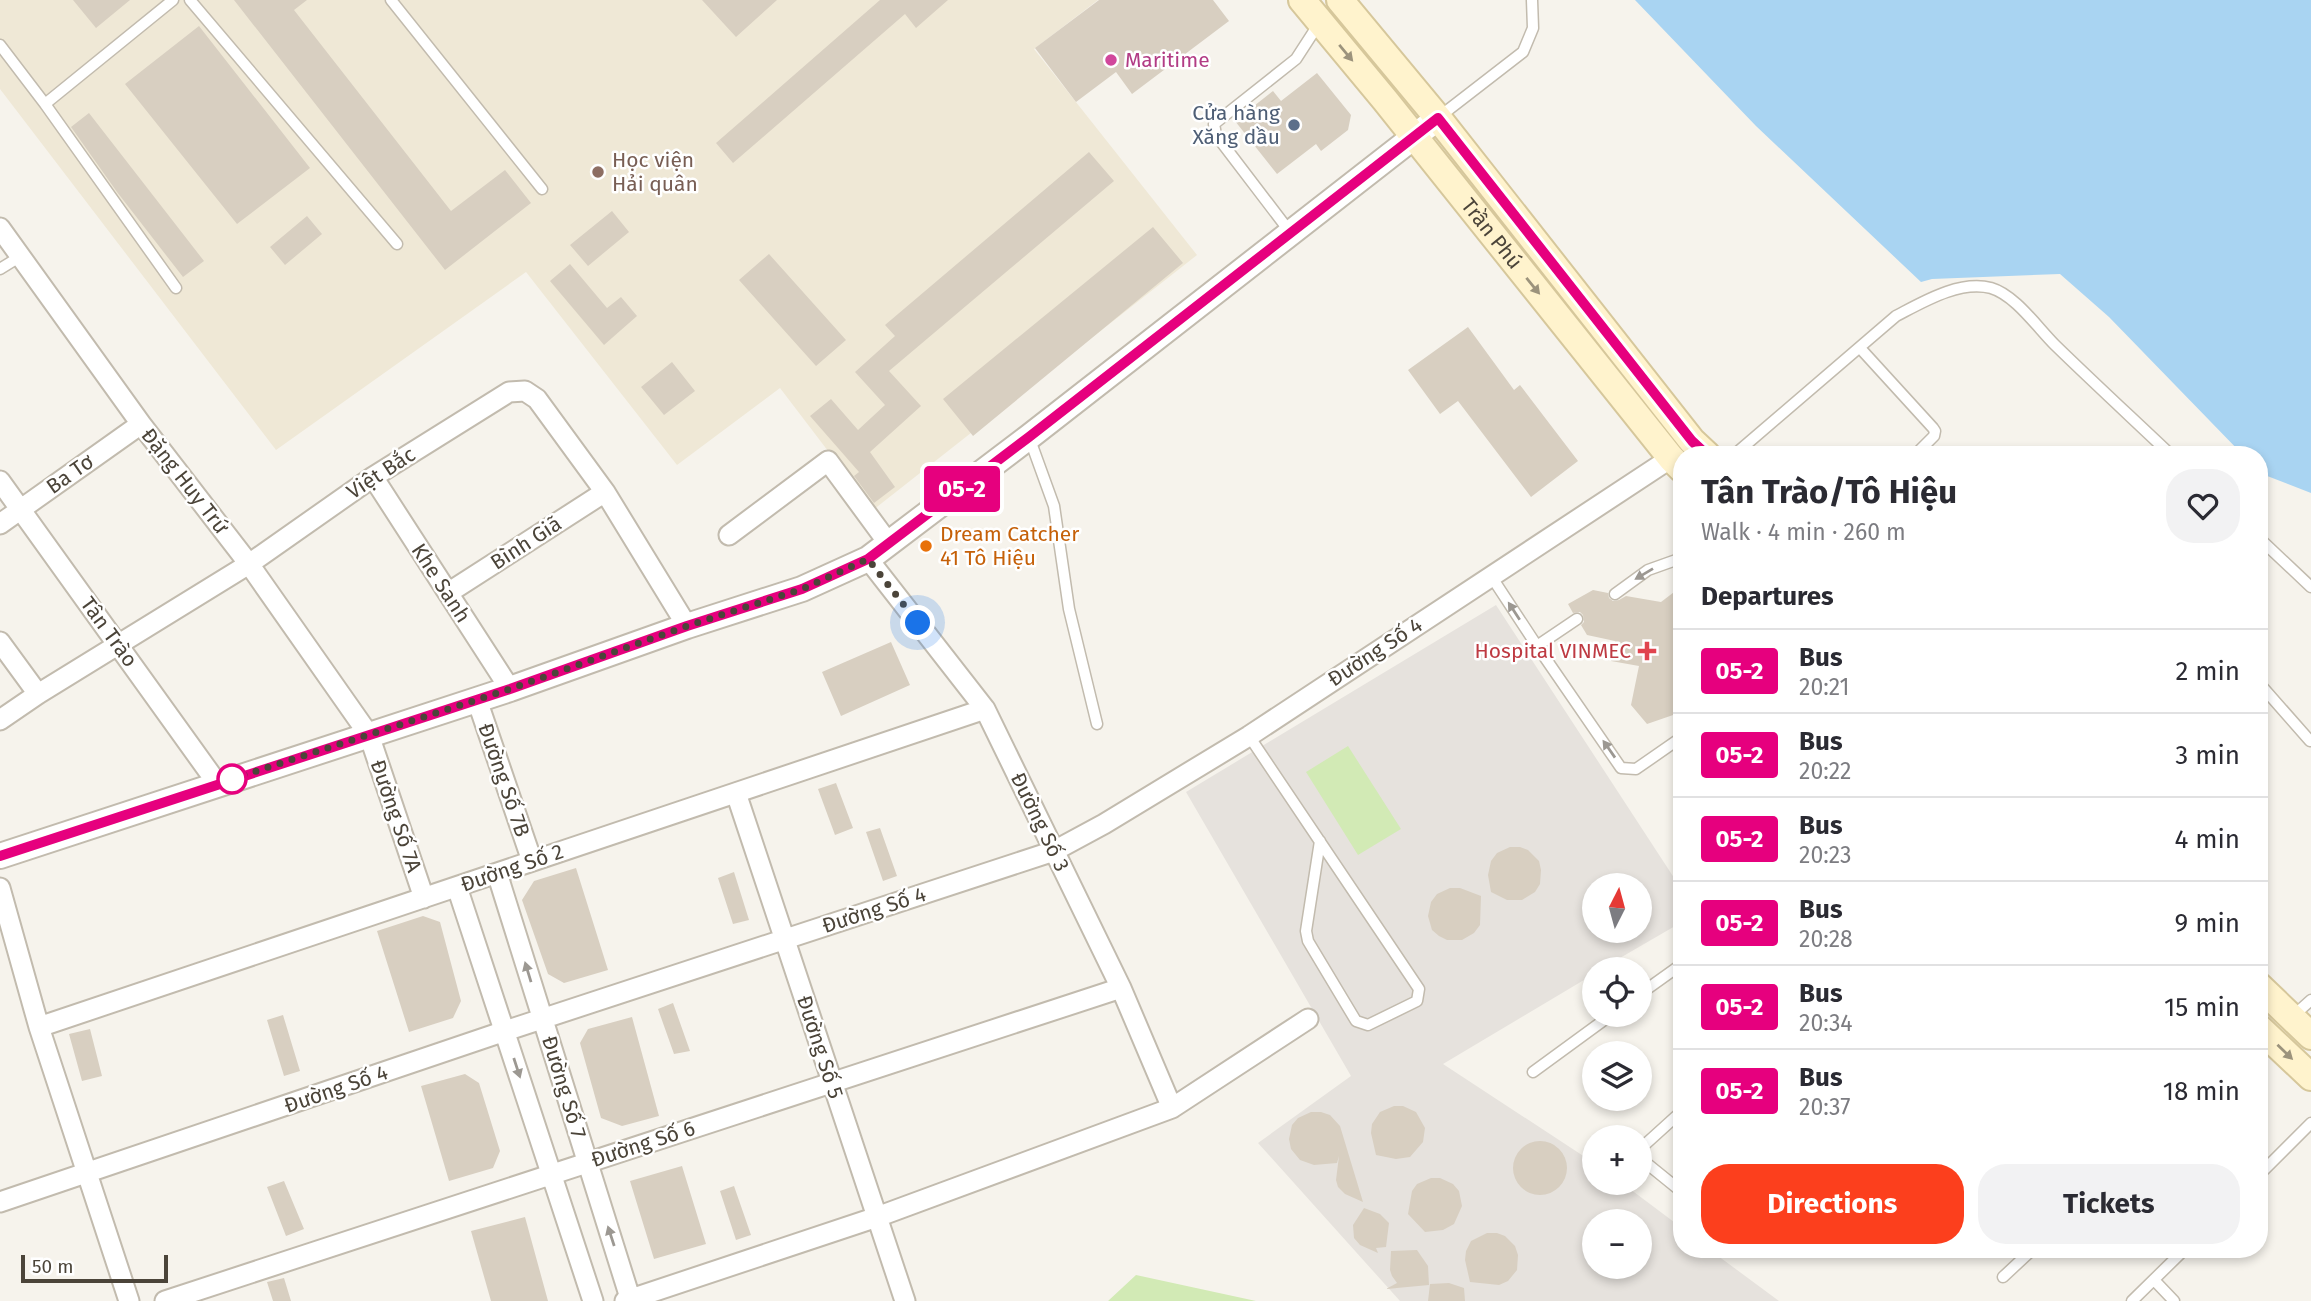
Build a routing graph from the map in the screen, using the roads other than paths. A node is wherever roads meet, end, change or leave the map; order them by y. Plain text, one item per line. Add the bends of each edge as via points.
1 (173, 0) edge
2 (190, 0) edge
3 (391, 0) edge
4 (1302, 0) edge
5 (1340, 0) edge
6 (1532, 0) edge
7 (1320, 21) junction
8 (0, 45) edge
9 (45, 104) junction
10 (1438, 118) junction
11 (1414, 137) junction
12 (542, 189) dead end
13 (0, 228) edge
14 (1290, 232) junction
15 (397, 244) dead end
16 (21, 256) junction
17 (0, 269) edge
18 (176, 288) dead end
19 (1860, 348) junction
20 (141, 424) junction
21 (1029, 437) junction
22 (1698, 446) edge
23 (1745, 446) edge
24 (1924, 446) edge
25 (2162, 446) edge
26 (1673, 459) edge
27 (1673, 465) edge
28 (373, 477) junction
29 (0, 481) edge
30 (605, 492) junction
31 (21, 509) junction
32 (0, 524) edge
33 (729, 535) dead end
34 (889, 544) junction
35 (2268, 546) edge
36 (868, 559) junction
37 (1673, 562) edge
38 (249, 564) junction
39 (1491, 576) junction
40 (2311, 587) edge
41 (448, 593) junction
42 (1615, 594) dead end
43 (1577, 619) dead end
44 (687, 626) junction
45 (0, 642) edge
46 (118, 645) junction
47 (1537, 646) junction
48 (510, 689) junction
49 (2268, 693) edge
50 (38, 694) junction
51 (477, 700) junction
52 (985, 709) junction
53 (0, 720) edge
54 (1097, 724) dead end
55 (369, 735) junction
56 (1249, 736) junction
57 (2309, 741) edge
58 (1673, 743) edge
59 (217, 783) junction
60 (736, 793) junction
61 (1320, 841) junction
62 (1054, 851) junction
63 (0, 856) edge
64 (532, 861) junction
65 (497, 873) junction
66 (457, 887) junction
67 (0, 888) edge
68 (424, 898) junction
69 (785, 940) junction
70 (1673, 970) edge
71 (1652, 985) edge
72 (1121, 988) junction
73 (2268, 991) edge
74 (2301, 1008) edge
75 (543, 1019) junction
76 (1308, 1019) dead end
77 (39, 1027) junction
78 (1595, 1027) edge
79 (505, 1031) junction
80 (2268, 1036) edge
81 (2311, 1036) edge
82 (1533, 1072) dead end
83 (2311, 1077) edge
84 (832, 1083) junction
85 (1172, 1108) junction
86 (1673, 1119) edge
87 (2311, 1123) edge
88 (1652, 1138) edge
89 (588, 1163) junction
90 (2268, 1166) edge
91 (1652, 1168) edge
92 (87, 1173) junction
93 (552, 1175) junction
94 (1673, 1185) edge
95 (0, 1202) edge
96 (877, 1217) junction
97 (2023, 1258) edge
98 (2174, 1258) edge
99 (2003, 1277) dead end
100 (2154, 1280) junction
101 (629, 1300) edge
102 (129, 1301) edge
103 (165, 1301) edge
104 (593, 1301) edge
105 (905, 1301) edge
106 (2132, 1301) edge
107 (2174, 1301) edge

1 - 9 lane
2 - 15 lane
3 - 12 lane
4 - 7 main road, Trần Phú
5 - 10 main road, Trần Phú
6 - 10 lane via 1533,28 1523,52
7 -> 11 main road, Trần Phú
7 - 14 lane via 1296,59 1214,124 1216,135
8 - 9 lane
9 - 18 lane
10 - 11 street
10 - 22 main road, Trần Phú
11 - 14 street
11 -> 26 main road, Trần Phú
13 - 16 street, Đặng Huy Trứ
14 - 21 street
16 - 17 lane
16 - 20 street, Đặng Huy Trứ
19 - 23 lane
19 - 24 lane via 1935,431
19 - 25 lane via 1896,316 1919,304 1971,286 1992,288 2010,298
20 - 31 street, Ba Tơ
20 - 38 street, Đặng Huy Trứ
21 - 34 street
21 - 54 lane via 1054,506 1069,609
27 - 39 street, Đường Số 4
28 - 30 street, Việt Bắc via 509,393 525,391 537,399
28 - 38 street, Việt Bắc
28 - 41 street, Khe Sanh
29 - 31 street, Tân Trào
30 - 41 street, Bình Giã
30 - 44 street, Việt Bắc
31 - 32 street, Ba Tơ
31 - 46 street, Tân Trào
33 - 34 street via 828,461
34 - 36 street
35 - 40 lane
36 - 44 street via 802,589
36 - 52 street, Đường Số 3
37 -> 42 lane via 1648,570
38 - 46 street, Việt Bắc
38 - 55 street, Đặng Huy Trứ
47 -> 39 lane
39 - 56 street, Đường Số 4
41 - 48 street, Khe Sanh
43 - 47 lane
44 - 48 street
45 - 50 street
46 - 50 street, Việt Bắc
46 - 59 street, Tân Trào
58 -> 47 lane via 1636,769 1621,768
48 - 51 street
49 - 57 lane
50 - 53 street, Việt Bắc
51 - 55 street
51 - 64 street, Đường Số 7B
52 - 60 street, Đường Số 2
52 - 62 street, Đường Số 3
55 - 59 street
55 - 68 street, Đường Số 7A
56 - 61 lane
56 - 62 street, Đường Số 4
59 - 63 street
60 - 64 street, Đường Số 2
60 - 69 street, Đường Số 5
61 - 61 lane via 1419,989 1417,1001 1368,1025 1356,1021 1308,941 1306,922
62 - 69 street, Đường Số 4
62 - 72 street, Đường Số 3
64 - 65 street, Đường Số 2
65 - 66 street, Đường Số 2
75 -> 65 street, Đường Số 7
66 - 68 street, Đường Số 2
66 - 79 street, Đường Số 7
67 - 77 street
68 - 77 street, Đường Số 2
69 - 75 street, Đường Số 4
69 - 84 street, Đường Số 5
70 - 71 lane
72 - 84 street, Đường Số 6
72 - 85 street, Đường Số 3
73 - 74 main road
74 - 81 main road
75 - 79 street, Đường Số 4
75 - 89 street, Đường Số 7
76 - 85 street
77 - 92 street
78 - 82 lane
79 - 92 street, Đường Số 4
79 -> 93 street, Đường Số 7
80 -> 83 main road
84 - 89 street, Đường Số 6
84 - 96 street, Đường Số 5
85 - 96 street
86 - 88 lane
87 - 90 lane
89 - 93 street, Đường Số 6
101 -> 89 street, Đường Số 7
91 - 94 lane
92 - 95 street, Đường Số 4
92 - 102 street
93 - 103 street, Đường Số 6
93 - 104 street, Đường Số 7
96 - 101 street
96 - 105 street, Đường Số 5
97 - 99 lane
98 - 100 lane
100 - 106 lane
100 - 107 lane

